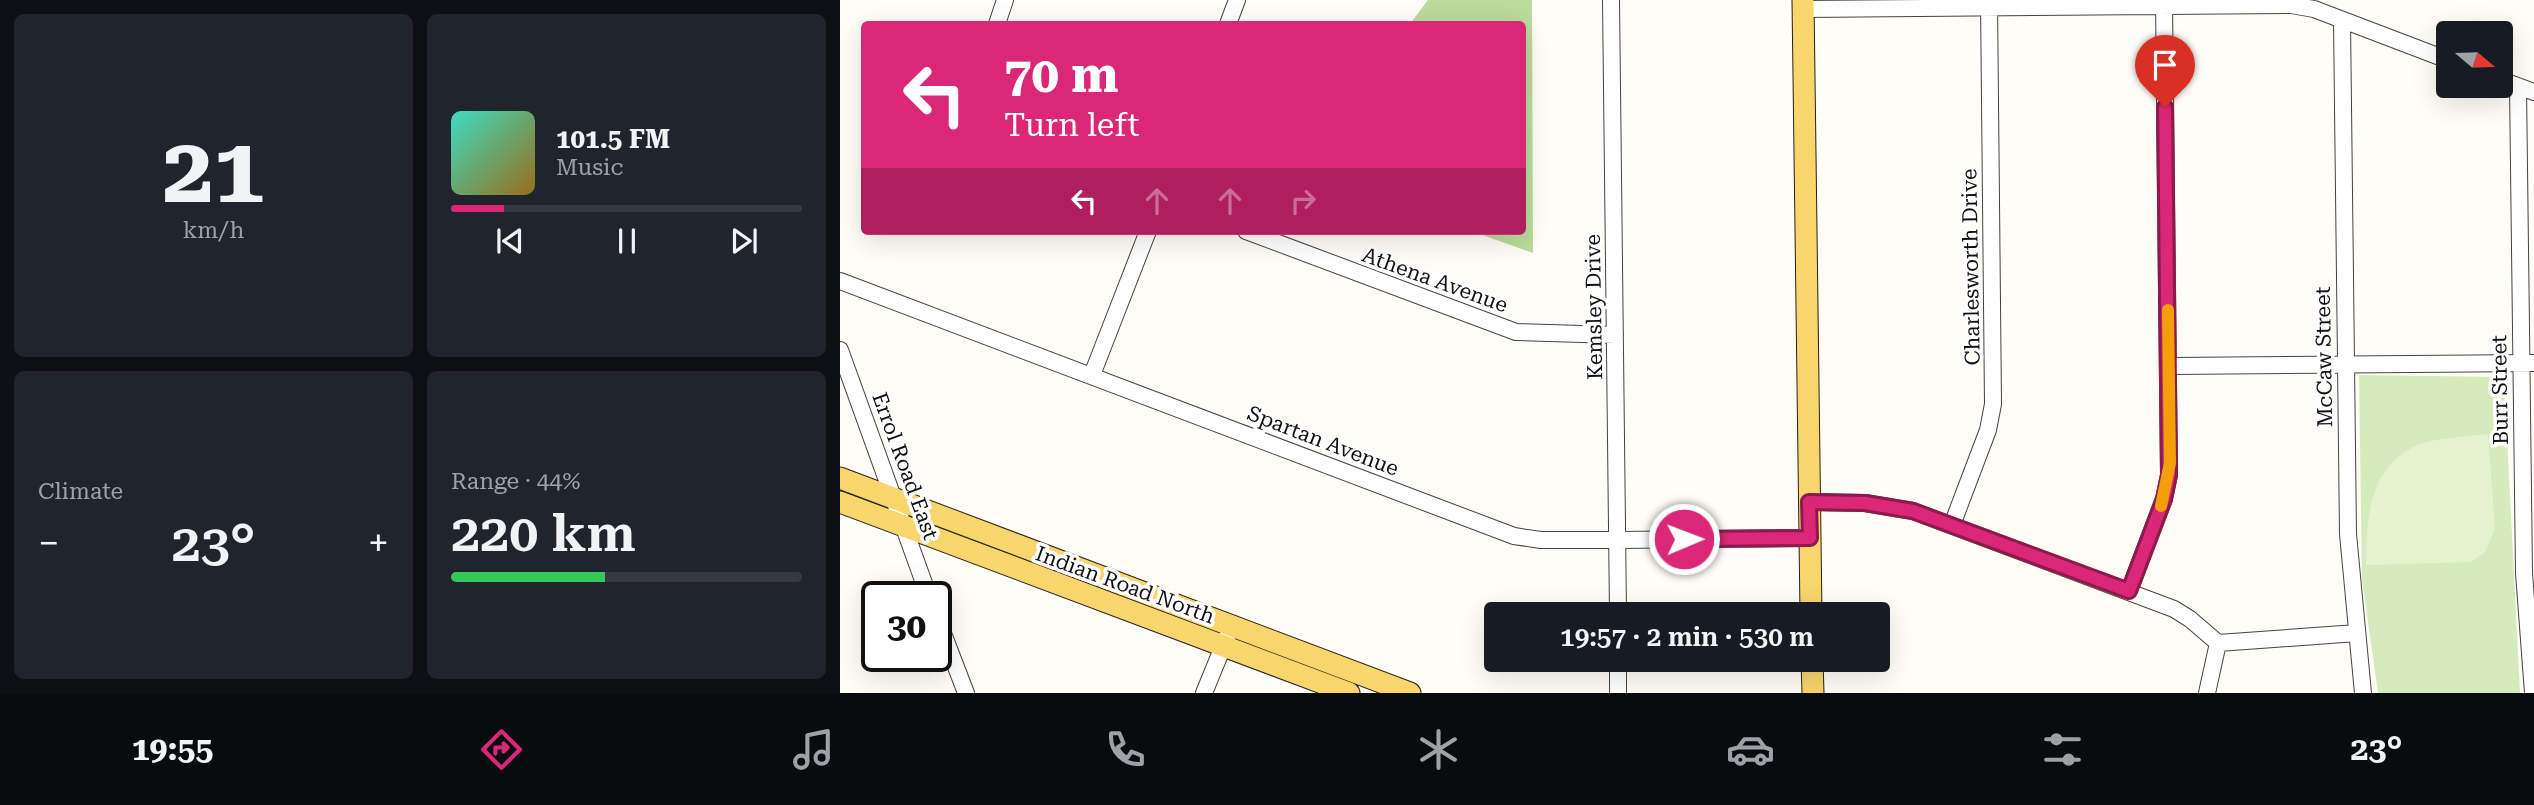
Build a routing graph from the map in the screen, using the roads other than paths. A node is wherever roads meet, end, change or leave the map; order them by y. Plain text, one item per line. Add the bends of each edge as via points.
1 (1005, 0) edge
2 (1237, 0) edge
3 (1611, 0) edge
4 (2164, 3) edge
5 (1803, 4) edge
6 (1989, 4) edge
7 (2342, 20) junction
8 (998, 21) edge
9 (1229, 21) edge
10 (2436, 55) edge
11 (2513, 84) edge
12 (2518, 86) junction
13 (2534, 92) edge
14 (1146, 235) edge
15 (1257, 235) edge
16 (840, 281) edge
17 (1615, 335) junction
18 (840, 350) edge
19 (2527, 363) edge
20 (2345, 365) junction
21 (2169, 366) junction
22 (1092, 376) junction
23 (840, 478) edge
24 (896, 500) junction
25 (840, 502) edge
26 (1809, 502) junction
27 (1952, 525) junction
28 (906, 528) junction
29 (1810, 538) junction
30 (1617, 540) junction
31 (2529, 573) edge
32 (924, 581) edge
33 (2129, 591) junction
34 (1618, 602) edge
35 (1811, 602) edge
36 (1231, 625) junction
37 (2357, 633) junction
38 (2218, 643) junction
39 (1224, 645) junction
40 (952, 657) edge
41 (1618, 672) edge
42 (1812, 672) edge
43 (966, 693) edge
44 (1204, 693) edge
45 (1349, 693) edge
46 (1410, 693) edge
47 (1618, 693) edge
48 (1813, 693) edge
49 (2207, 693) edge
50 (2363, 693) edge
51 (2533, 693) edge

1 - 8 street
2 - 9 street
3 - 17 street, Kemsley Drive
4 - 6 street
4 - 7 street via 2291,5
4 - 21 street
5 - 6 street
5 - 26 main road
6 - 27 street, Charlesworth Drive via 1993,413
7 - 10 street
7 - 20 street, McCaw Street
11 - 12 street
12 - 13 street
12 - 19 street, Burr Street
14 - 22 street
15 - 17 street, Athena Avenue via 1516,332
16 - 22 street, Spartan Avenue
17 - 30 street, Kemsley Drive
18 - 24 street, Errol Road East
19 - 20 street
19 - 31 street, Burr Street
20 - 21 street
20 - 37 street, McCaw Street via 2348,534
21 - 33 street via 2168,485
22 - 30 street, Spartan Avenue via 1514,536
23 - 24 main road, Indian Road North
24 - 28 street, Errol Road East
24 - 36 main road, Indian Road North
25 - 28 main road, Indian Road North
26 - 27 street via 1889,505
26 - 29 main road
27 - 33 street
28 - 32 street, Errol Road East
28 - 39 main road, Indian Road North
29 - 30 street, Spartan Avenue
29 - 35 main road
30 - 34 street, Kemsley Drive
31 - 51 street, Burr Street
33 - 38 street via 2183,614
36 - 39 street
36 - 46 main road, Indian Road North
37 - 38 street
37 - 50 street, McCaw Street
38 - 49 street
39 - 44 street
39 - 45 main road, Indian Road North
40 - 43 street
41 - 47 street
42 - 48 main road

